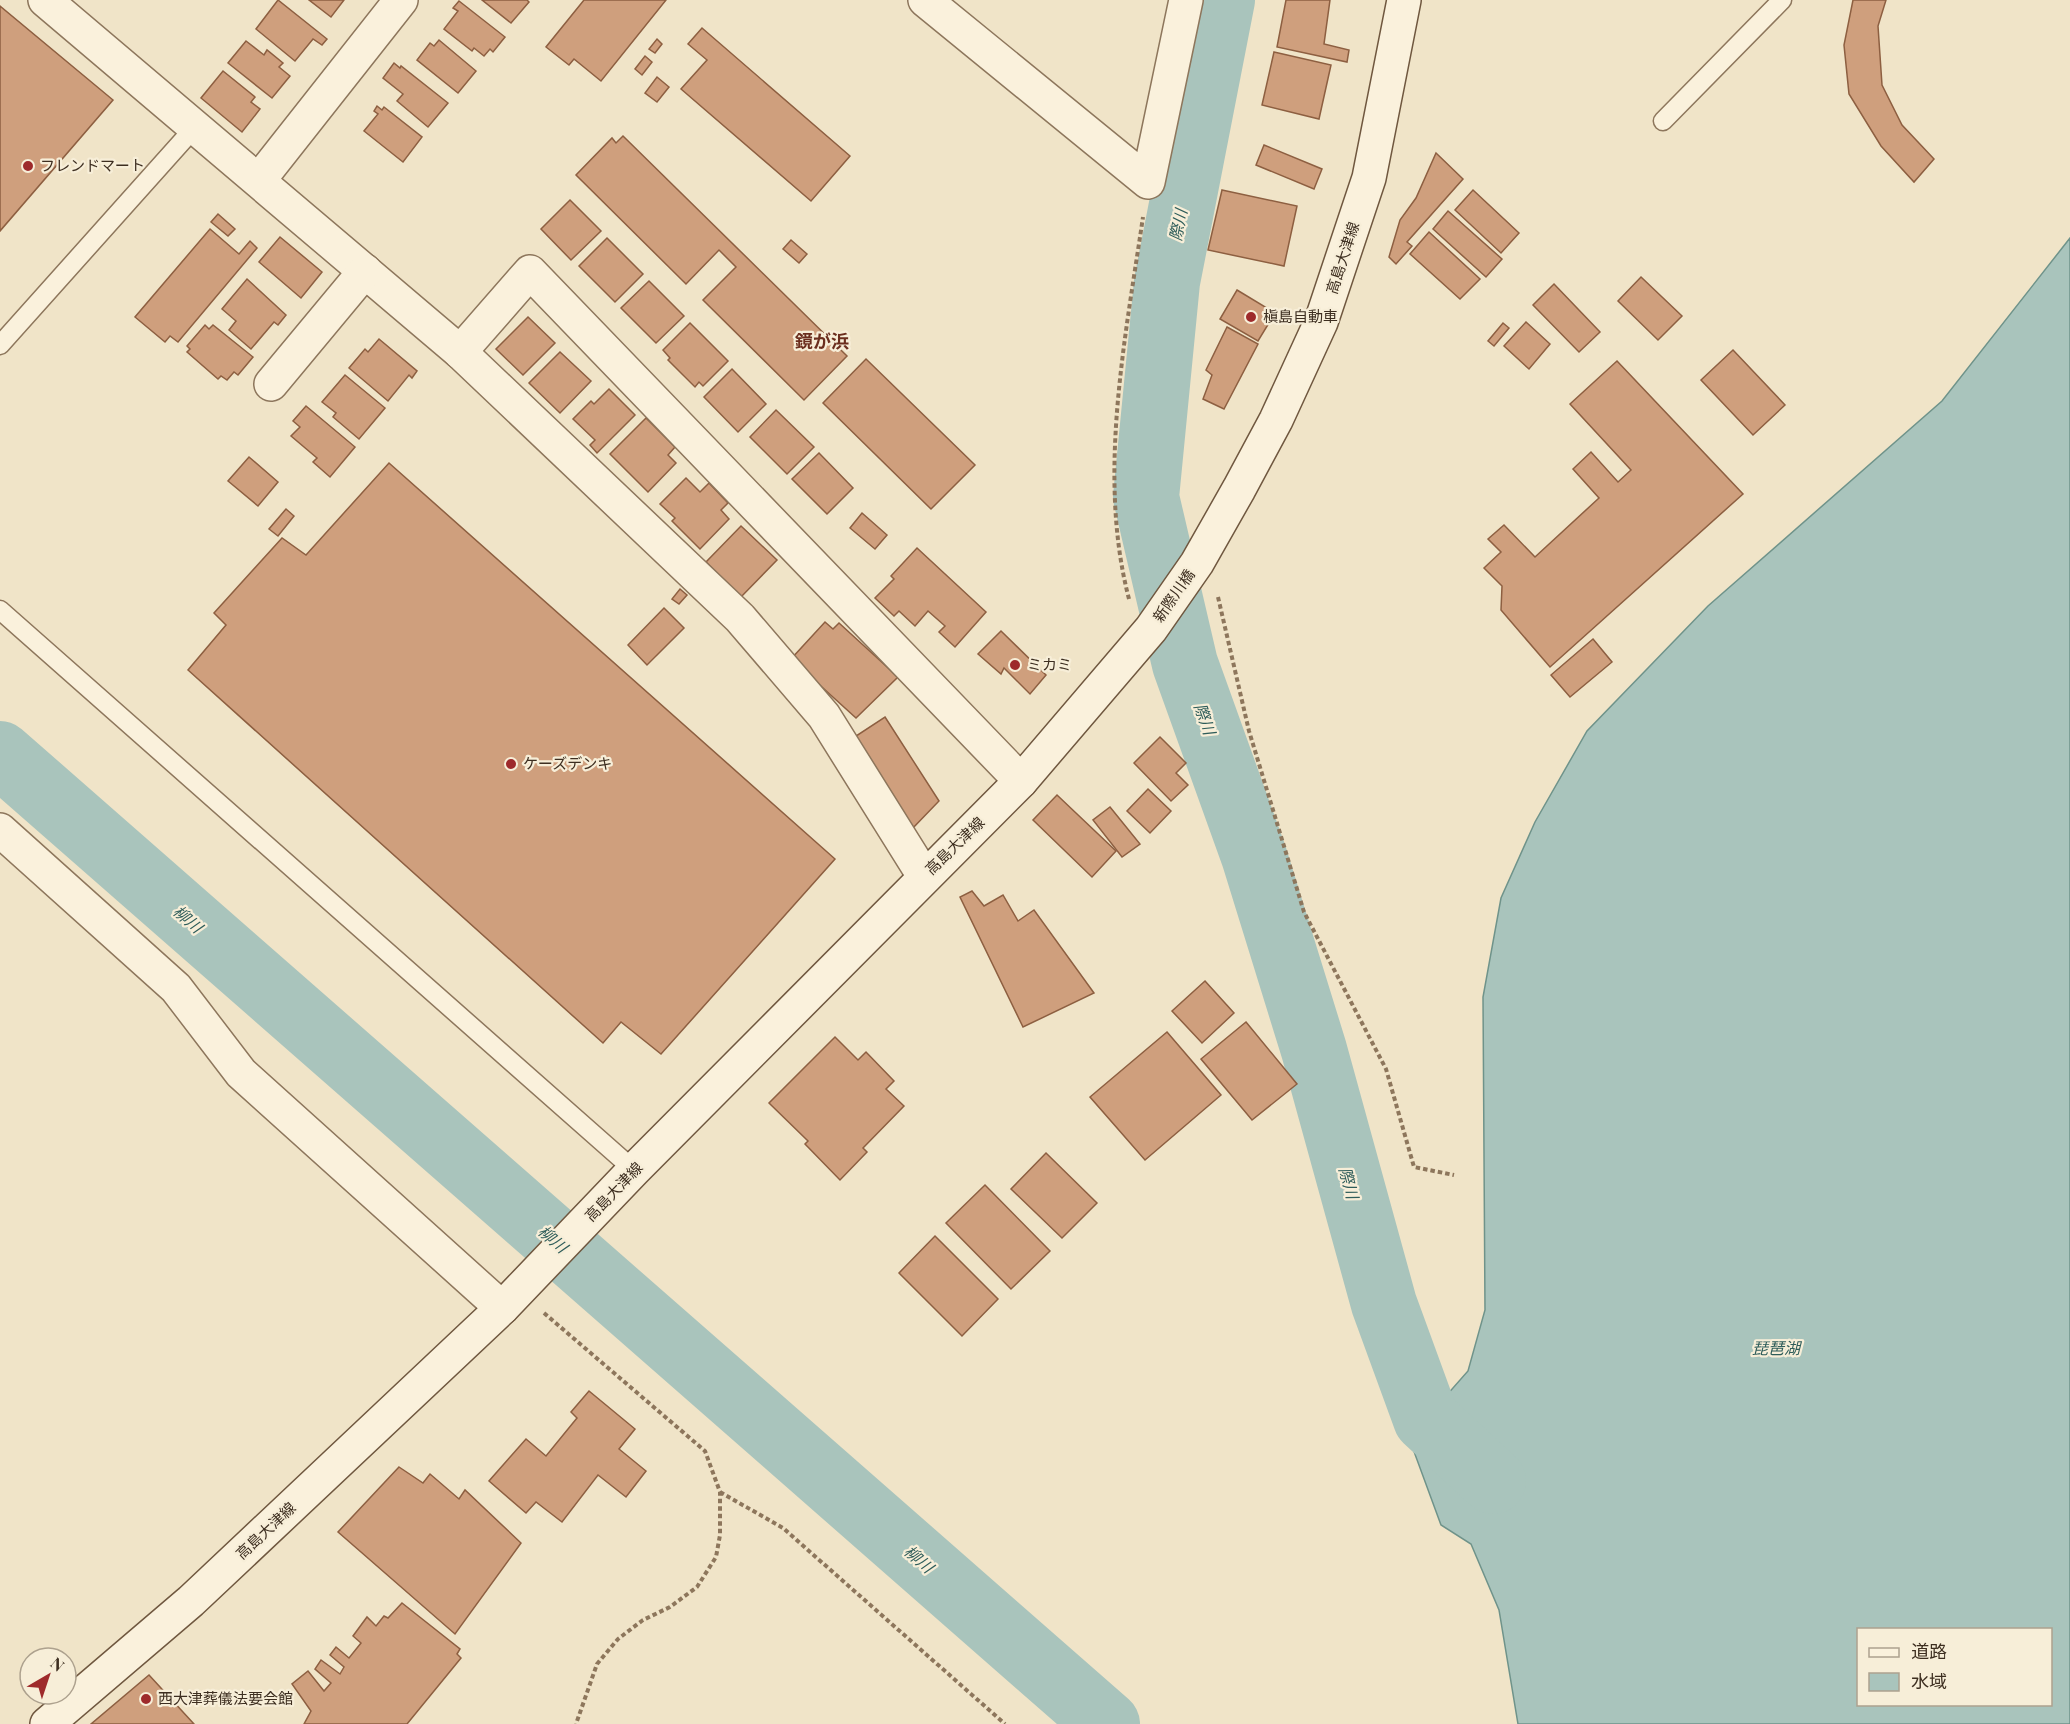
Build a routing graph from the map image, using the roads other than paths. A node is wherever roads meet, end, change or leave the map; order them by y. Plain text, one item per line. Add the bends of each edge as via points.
1 (45, 0) edge
2 (401, 0) edge
3 (926, 0) edge
4 (1186, 0) edge
5 (1404, 0) edge
6 (1782, 0) edge
7 (1663, 121) dead end
8 (195, 127) junction
9 (259, 180) junction
10 (365, 271) junction
11 (0, 345) edge
12 (460, 352) junction
13 (271, 384) dead end
14 (1202, 555) joint
15 (0, 610) edge
16 (1145, 635) joint
17 (1021, 781) junction
18 (0, 830) edge
19 (924, 876) junction
20 (634, 1170) junction
21 (516, 1293) junction
22 (47, 1724) edge

1 - 8 street
2 - 9 street
3 - 4 street via 1148,182
5 - 14 street, 高島大津線 via 1370,178 1321,322 1276,420
6 - 7 lane
8 - 9 street
8 - 11 lane
9 - 10 street
10 - 12 street
10 - 13 street
12 - 17 street via 530,272
12 - 19 street via 740,618 824,716
14 - 16 street, 新際川橋
15 - 20 lane
16 - 17 street, 高島大津線
17 - 19 street, 高島大津線
18 - 21 street via 176,988 242,1073
19 - 20 street, 高島大津線
20 - 21 street, 高島大津線
21 - 22 street, 高島大津線 via 191,1601

